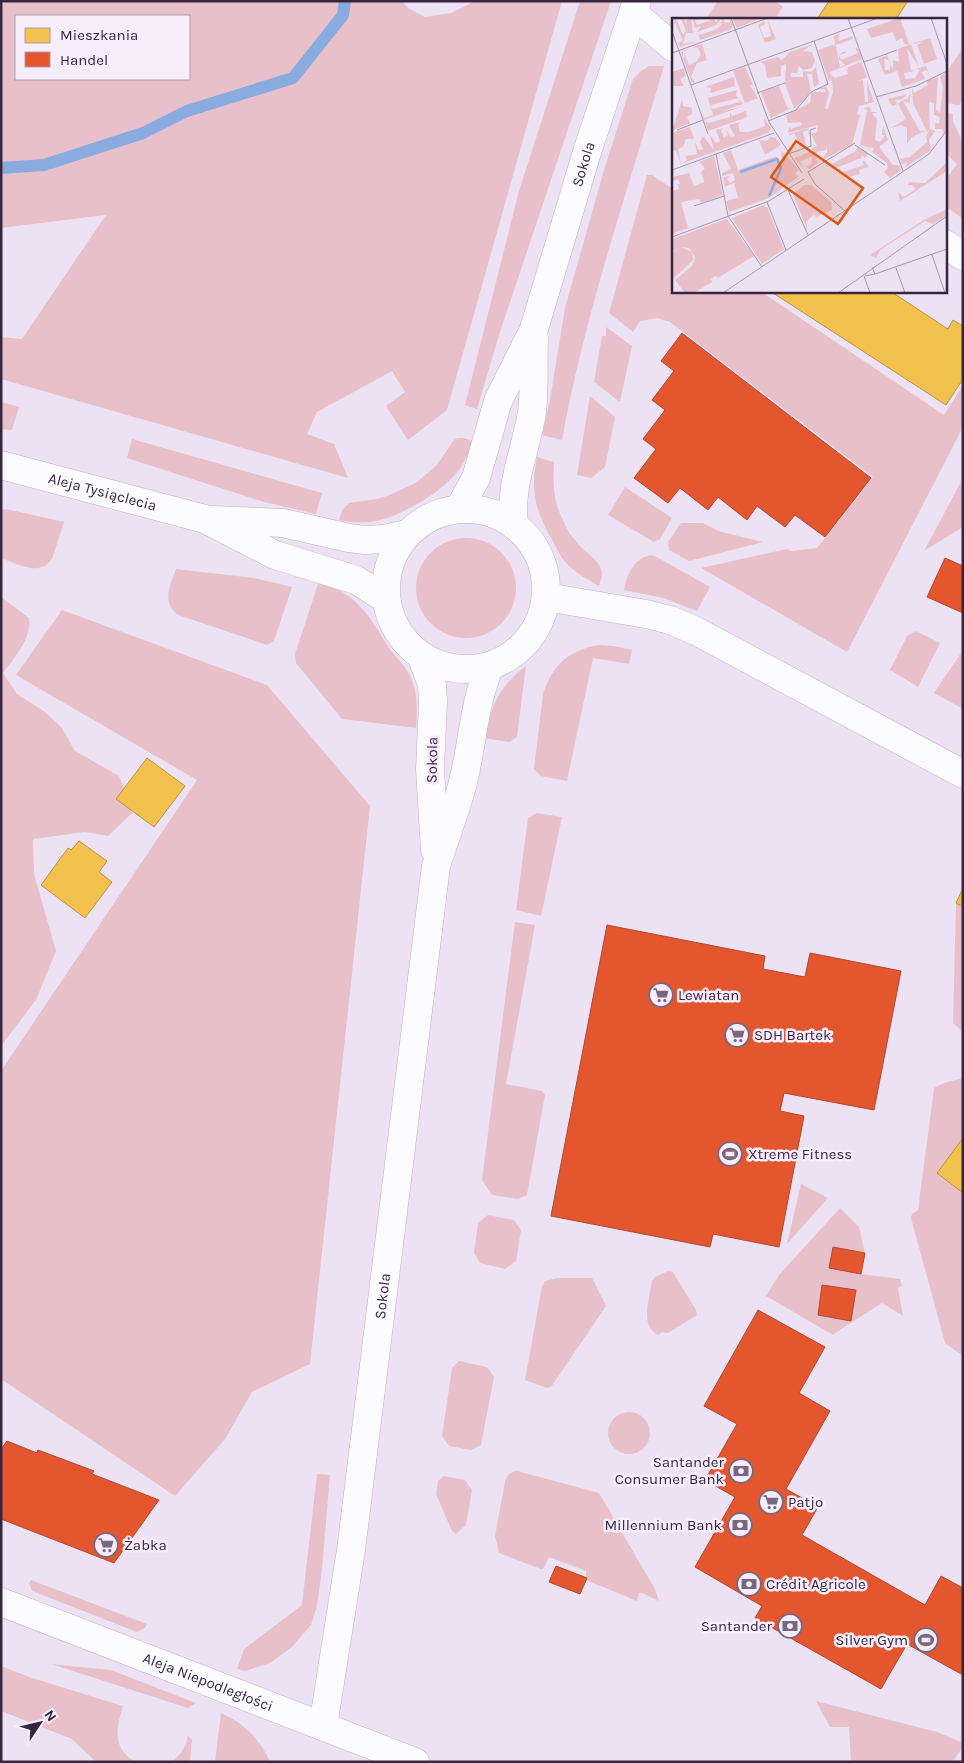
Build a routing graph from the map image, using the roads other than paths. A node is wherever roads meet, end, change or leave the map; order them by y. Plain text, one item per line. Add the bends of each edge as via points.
1 (635, 7) edge
2 (672, 46) edge
3 (946, 245) edge
4 (963, 256) edge
5 (534, 330) junction
6 (1, 465) edge
7 (459, 509) junction
8 (205, 519) junction
9 (514, 525) junction
10 (408, 534) junction
11 (546, 597) junction
12 (386, 598) junction
13 (422, 657) junction
14 (490, 666) junction
15 (963, 774) edge
16 (436, 866) junction
17 (1, 1602) edge
18 (323, 1726) junction
19 (415, 1762) edge

1 - 2 street
1 - 5 street, Sokola via 587,152
3 - 4 street
5 - 7 street, Sokola via 498,401 476,478
5 - 9 street, Sokola via 532,411 512,501
6 - 8 street, Aleja Tysiąclecia
7 - 9 street via 482,511
7 - 10 street via 426,519
8 - 10 street, Aleja Tysiąclecia via 283,523 365,540
8 - 12 street, Aleja Tysiąclecia via 275,555 356,580
9 - 11 street via 530,542 542,563
10 - 12 street via 389,564
11 - 14 street via 540,620 528,640 510,656
11 - 15 street via 646,614 696,631
12 - 13 street via 398,632
13 - 14 street via 454,669
13 - 16 street, Sokola via 432,685 430,770
14 - 16 street, Sokola via 477,700 464,778
16 - 18 street, Sokola via 351,1550
17 - 18 street, Aleja Niepodległości
18 - 19 street, Aleja Niepodległości

